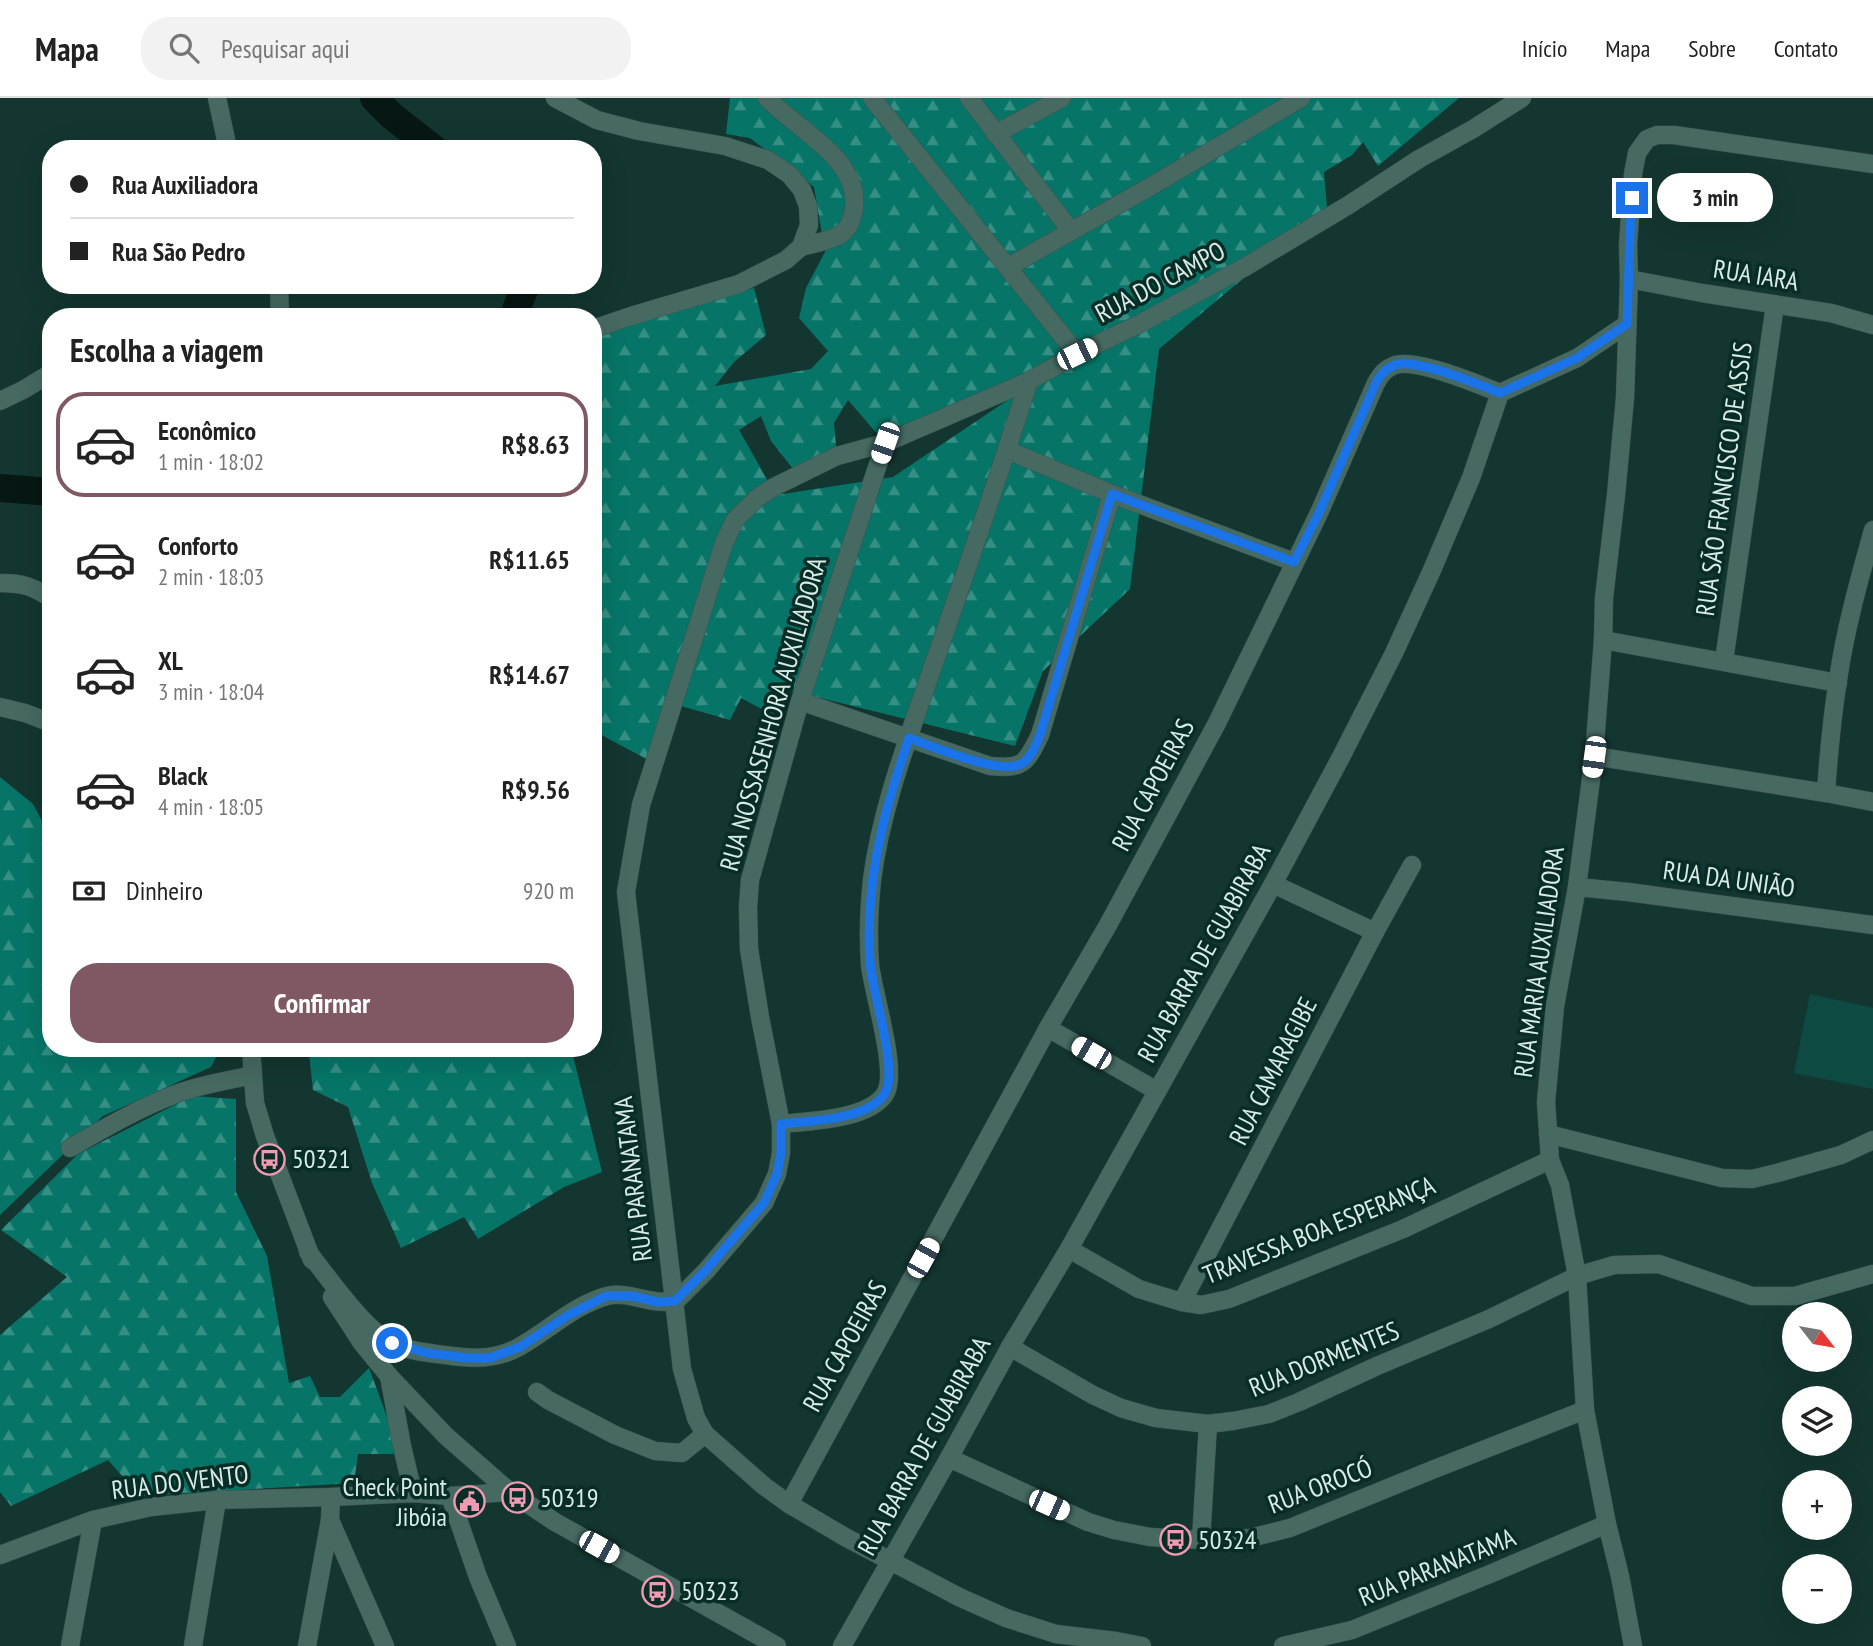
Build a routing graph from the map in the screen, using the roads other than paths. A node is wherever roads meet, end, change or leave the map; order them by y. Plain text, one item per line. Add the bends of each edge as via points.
1 (217, 98) edge
2 (555, 98) edge
3 (767, 98) edge
4 (872, 98) edge
5 (969, 98) edge
6 (1062, 98) edge
7 (1301, 98) edge
8 (1522, 98) edge
9 (995, 134) junction
10 (226, 140) edge
11 (1873, 164) edge
12 (1071, 231) junction
13 (801, 247) junction
14 (1008, 267) junction
15 (1629, 279) junction
16 (1775, 305) junction
17 (1627, 324) junction
18 (1873, 325) edge
19 (602, 326) edge
20 (1077, 354) junction
21 (42, 378) edge
22 (1029, 381) junction
23 (1500, 393) junction
24 (0, 401) edge
25 (885, 443) junction
26 (1007, 450) junction
27 (1112, 494) junction
28 (735, 520) joint
29 (1873, 530) edge
30 (1294, 562) junction
31 (0, 583) edge
32 (42, 593) edge
33 (1603, 640) junction
34 (1724, 661) junction
35 (1838, 683) junction
36 (800, 701) junction
37 (0, 707) edge
38 (42, 720) edge
39 (909, 738) junction
40 (1594, 757) junction
41 (1826, 793) junction
42 (1873, 802) edge
43 (1412, 865) dead end
44 (1273, 884) junction
45 (1577, 887) junction
46 (1873, 925) edge
47 (1375, 932) junction
48 (1048, 1028) junction
49 (252, 1057) edge
50 (253, 1075) junction
51 (1157, 1091) junction
52 (781, 1124) junction
53 (1548, 1134) junction
54 (1873, 1140) edge
55 (70, 1148) dead end
56 (1550, 1160) junction
57 (1069, 1249) junction
58 (308, 1252) junction
59 (1873, 1273) edge
60 (1577, 1276) junction
61 (675, 1301) junction
62 (1182, 1302) junction
63 (1010, 1347) junction
64 (389, 1376) junction
65 (537, 1392) dead end
66 (1585, 1410) junction
67 (1208, 1424) junction
68 (705, 1434) junction
69 (949, 1458) junction
70 (510, 1492) junction
71 (413, 1493) junction
72 (450, 1496) junction
73 (331, 1497) junction
74 (217, 1500) junction
75 (789, 1504) junction
76 (93, 1520) junction
77 (330, 1520) junction
78 (1607, 1524) junction
79 (1200, 1541) junction
80 (0, 1555) edge
81 (891, 1559) junction
82 (70, 1646) edge
83 (193, 1646) edge
84 (307, 1646) edge
85 (385, 1646) edge
86 (507, 1646) edge
87 (777, 1646) edge
88 (842, 1646) edge
89 (1142, 1646) edge
90 (1283, 1646) edge
91 (1633, 1646) edge

1 - 10 street
2 - 13 street via 597,120 725,146 768,160 802,190 809,225
3 - 13 street via 832,153 855,194 850,225 844,231
4 - 14 street
5 - 9 street
6 - 9 street
7 - 12 street
8 - 20 street, RUA DO CAMPO via 1245,267
9 - 12 street
11 - 15 street, RUA MARIA AUXILIADORA via 1674,135 1647,139 1637,153 1633,174
12 - 14 street
13 - 19 street via 739,284
14 - 20 street
15 - 16 street, RUA IARA
15 - 17 street, RUA MARIA AUXILIADORA
16 - 18 street, RUA IARA
16 - 34 street, RUA SÃO FRANCISCO DE ASSIS
17 - 23 street via 1577,358
17 - 33 street, RUA MARIA AUXILIADORA via 1625,398
20 - 22 street, RUA DO CAMPO
21 - 24 street
22 - 25 street, RUA DO CAMPO
22 - 26 street
23 - 30 street, RUA CAPOEIRAS via 1415,366 1398,364 1383,371
23 - 44 street, RUA BARRA DE GUABIRABA via 1471,478 1394,653
25 - 28 street, RUA DO CAMPO via 837,456 797,474 757,498
25 - 36 street, RUA NOSSASENHORA AUXILIADORA
26 - 27 street
26 - 39 street
27 - 30 street
27 - 39 street via 1040,735 1023,763 1011,768 990,766
28 - 61 street, RUA PARANATAMA via 718,559 641,805 626,892
29 - 35 street
30 - 48 street, RUA CAPOEIRAS via 1217,723
31 - 32 street via 20,583
33 - 34 street
33 - 40 street, RUA MARIA AUXILIADORA
34 - 35 street
35 - 41 street
36 - 39 street
36 - 52 street, RUA NOSSASENHORA AUXILIADORA via 759,844 748,906 760,1017
37 - 38 street
39 - 52 street via 872,880 870,965 888,1054 886,1093 865,1110
40 - 41 street
40 - 45 street, RUA MARIA AUXILIADORA
41 - 42 street
43 - 47 street, RUA CAMARAGIBE
44 - 47 street
44 - 51 street, RUA BARRA DE GUABIRABA
45 - 46 street, RUA DA UNIÃO
45 - 53 street, RUA MARIA AUXILIADORA via 1555,1006 1546,1102
47 - 62 street, RUA CAMARAGIBE
48 - 51 street
48 - 75 street, RUA CAPOEIRAS
49 - 50 street
50 - 55 street via 173,1094
50 - 58 street via 265,1136
51 - 57 street, RUA BARRA DE GUABIRABA
52 - 61 street, RUA NOSSASENHORA AUXILIADORA via 777,1174 764,1203
53 - 54 street via 1722,1178 1752,1179 1840,1155
53 - 56 street, RUA MARIA AUXILIADORA
56 - 60 street, RUA MARIA AUXILIADORA via 1560,1185
56 - 62 street, TRAVESSA BOA ESPERANÇA via 1403,1229 1229,1299 1201,1305
57 - 62 street, TRAVESSA BOA ESPERANÇA via 1139,1289
57 - 63 street, RUA BARRA DE GUABIRABA
58 - 61 street via 375,1333 427,1353 467,1358 500,1355 606,1296
58 - 64 street via 324,1285
59 - 60 street, RUA DORMENTES via 1795,1296 1752,1296 1659,1264 1614,1265
60 - 66 street, RUA MARIA AUXILIADORA
60 - 67 street, RUA DORMENTES via 1299,1402 1234,1422
61 - 68 street, RUA PARANATAMA via 682,1369
63 - 67 street, RUA DORMENTES via 1121,1408 1156,1418
63 - 69 street, RUA BARRA DE GUABIRABA
64 - 70 street via 446,1436
64 - 71 street
65 - 68 street via 615,1435 655,1451 682,1453
66 - 78 street, RUA MARIA AUXILIADORA
66 - 79 street, RUA OROCÓ via 1290,1528 1250,1538
67 - 79 street
68 - 75 street, RUA PARANATAMA
69 - 79 street, RUA OROCÓ via 1088,1522 1150,1537
69 - 81 street, RUA BARRA DE GUABIRABA
70 - 72 street, RUA DO VENTO
70 - 87 street via 555,1522
71 - 72 street, RUA DO VENTO
71 - 73 street, RUA DO VENTO
72 - 86 street
73 - 74 street, RUA DO VENTO
73 - 77 street
74 - 76 street, RUA DO VENTO via 151,1507
74 - 83 street
75 - 81 street, RUA PARANATAMA
76 - 80 street, RUA DO VENTO
76 - 82 street
77 - 84 street
77 - 85 street
78 - 90 street, RUA PARANATAMA via 1352,1630
78 - 91 street, RUA MARIA AUXILIADORA
81 - 88 street, RUA BARRA DE GUABIRABA
81 - 89 street, RUA PARANATAMA via 959,1597 1035,1629

